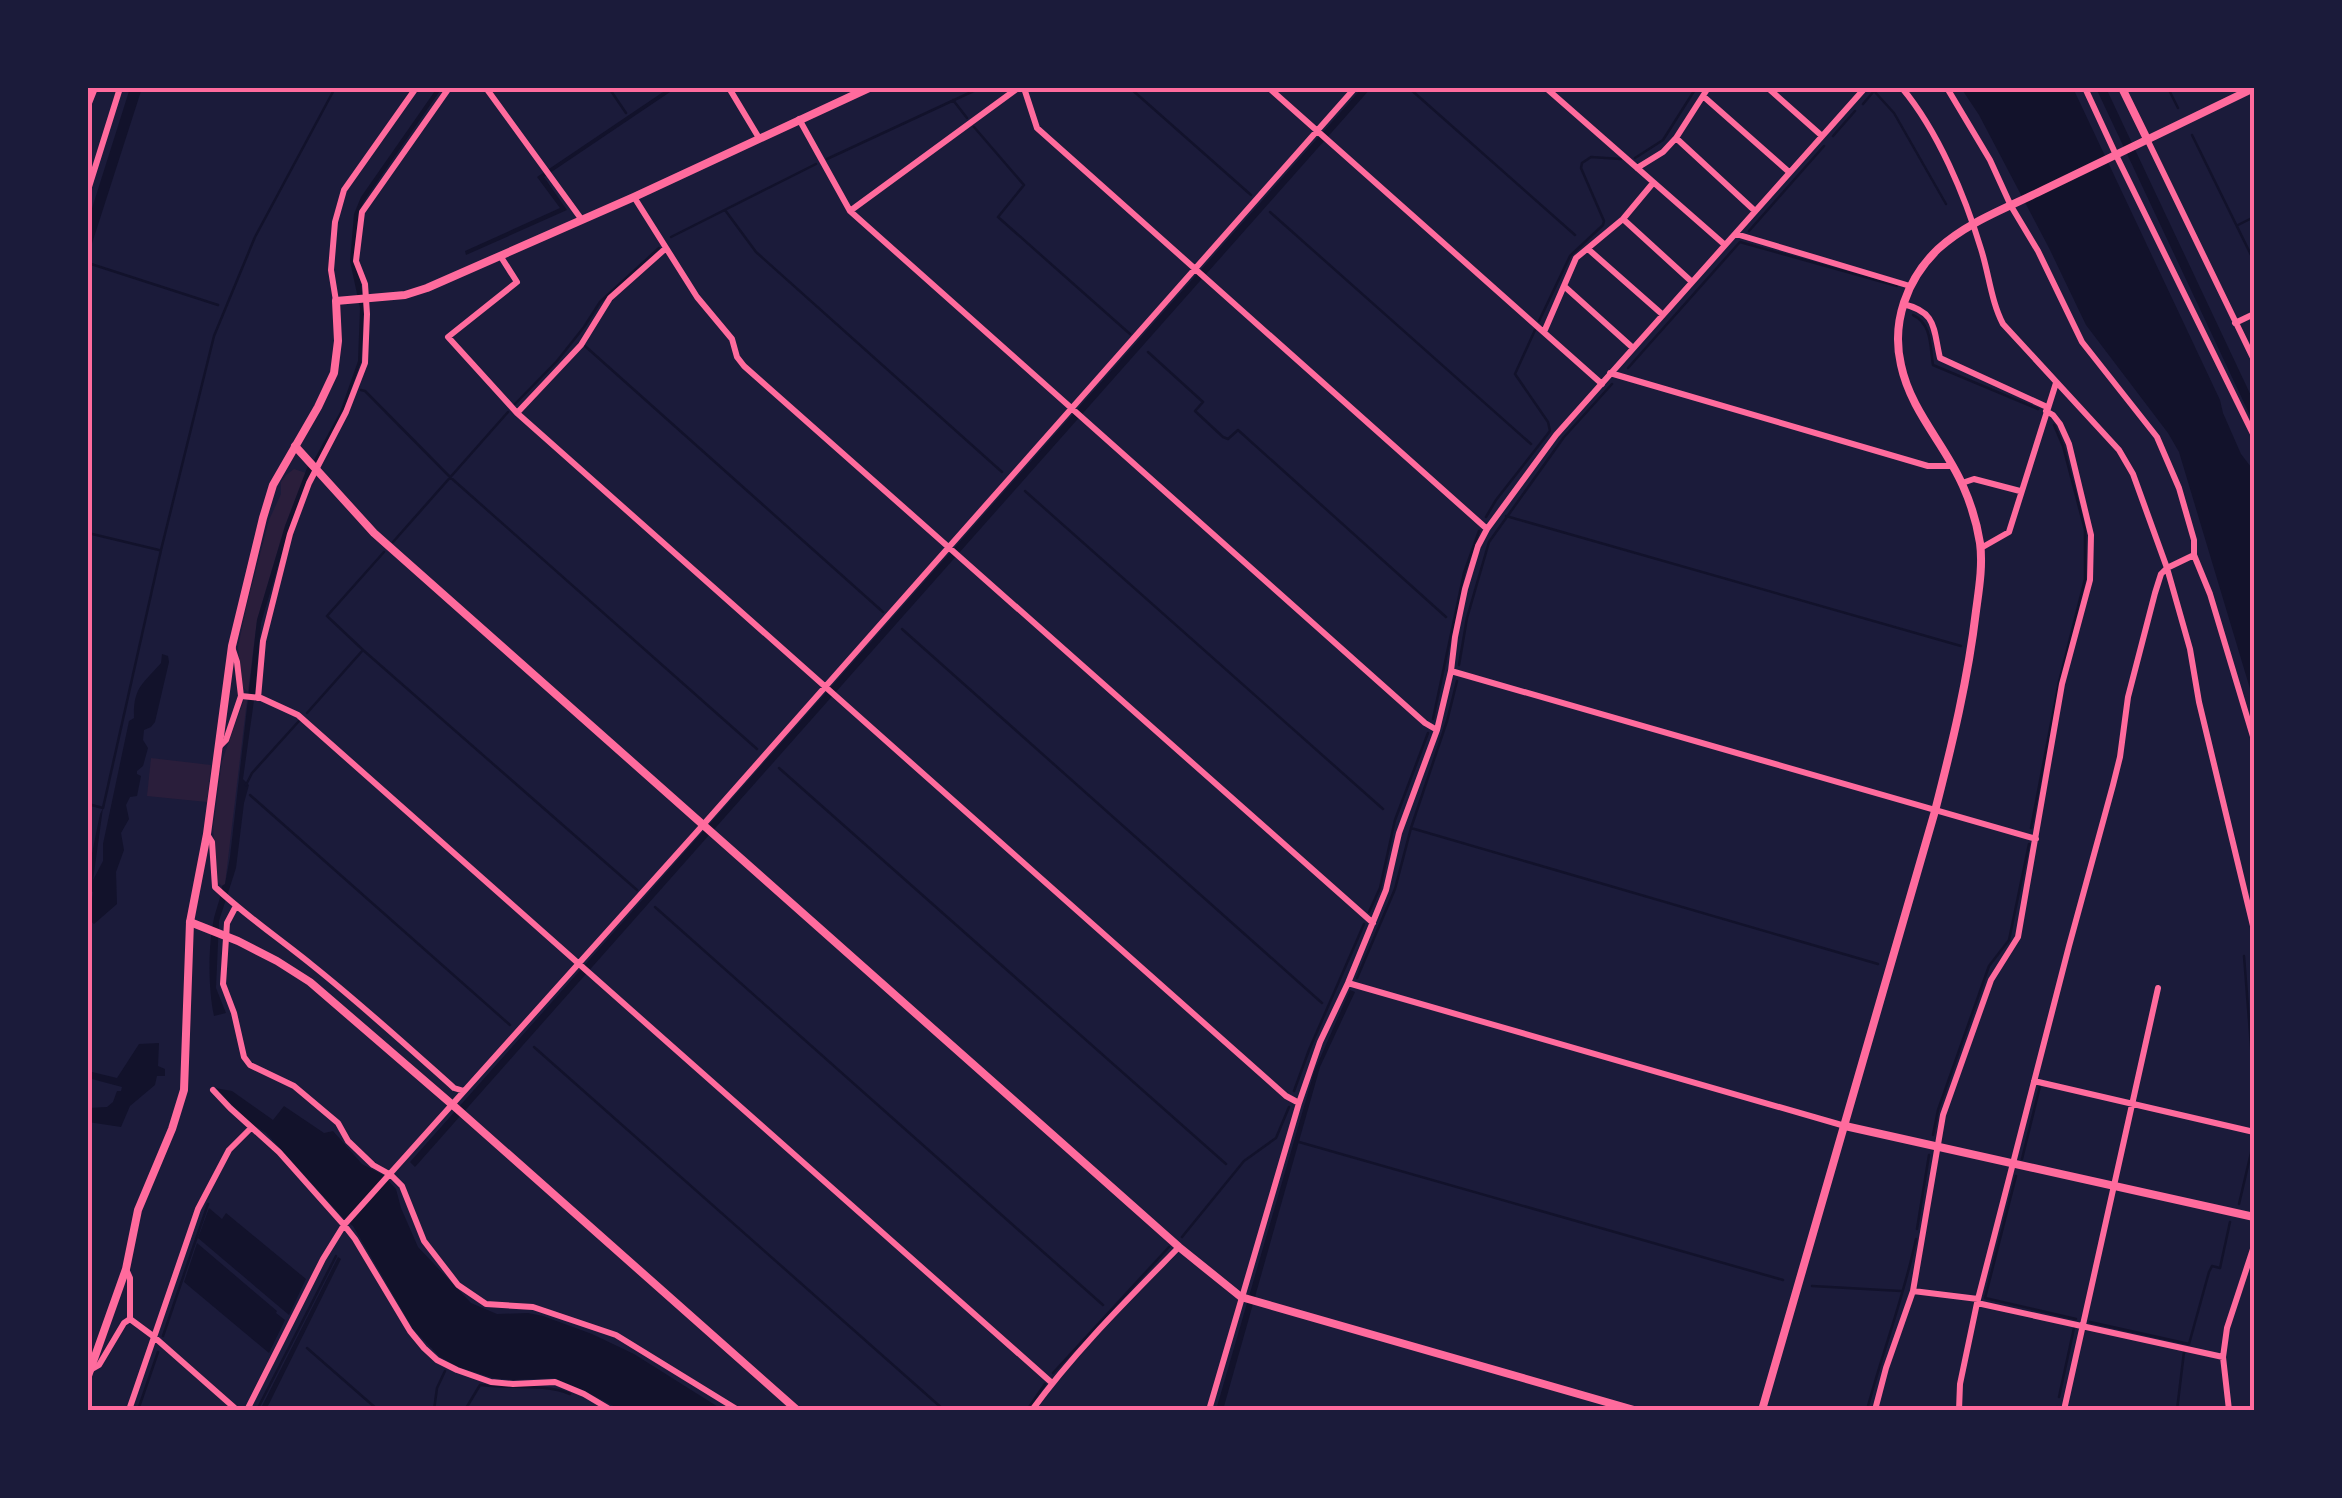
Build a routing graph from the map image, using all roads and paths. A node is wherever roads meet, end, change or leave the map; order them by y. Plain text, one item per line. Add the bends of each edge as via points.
1 (94, 88) edge
2 (120, 88) edge
3 (416, 88) edge
4 (449, 88) edge
5 (486, 88) edge
6 (729, 88) edge
7 (869, 88) edge
8 (1021, 88) edge
9 (1269, 88) edge
10 (1355, 88) edge
11 (1546, 88) edge
12 (1708, 88) edge
13 (1768, 88) edge
14 (1902, 88) edge
15 (1948, 88) edge
16 (2086, 88) edge
17 (2122, 88) edge
18 (2254, 88) edge
19 (1860, 89) edge
20 (1703, 96) junction
21 (88, 103) edge
22 (799, 120) junction
23 (1318, 131) junction
24 (1822, 136) junction
25 (759, 138) junction
26 (1676, 138) junction
27 (2147, 140) junction
28 (2115, 155) junction
29 (1637, 168) junction
30 (1790, 172) junction
31 (1653, 183) junction
32 (88, 190) edge
33 (634, 197) junction
34 (2014, 204) junction
35 (850, 210) junction
36 (1756, 211) junction
37 (1622, 219) junction
38 (582, 220) junction
39 (1974, 224) junction
40 (1736, 234) junction
41 (1725, 245) junction
42 (1588, 248) junction
43 (665, 249) junction
44 (501, 257) junction
45 (1198, 272) junction
46 (1692, 282) junction
47 (1564, 286) junction
48 (1910, 286) junction
49 (336, 301) junction
50 (1904, 304) junction
51 (1663, 314) junction
52 (2254, 314) edge
53 (2235, 323) junction
54 (1544, 332) junction
55 (1633, 348) junction
56 (2254, 360) edge
57 (1610, 374) junction
58 (2056, 383) junction
59 (1602, 384) junction
60 (1071, 406) junction
61 (2046, 409) junction
62 (517, 413) junction
63 (2252, 425) edge
64 (2254, 436) edge
65 (295, 446) junction
66 (1952, 466) junction
67 (316, 470) junction
68 (1962, 483) junction
69 (2020, 491) junction
70 (1487, 528) junction
71 (1981, 548) junction
72 (951, 551) junction
73 (2194, 556) junction
74 (2167, 568) junction
75 (232, 646) junction
76 (1451, 670) junction
77 (826, 686) junction
78 (250, 697) junction
79 (1436, 730) junction
80 (2254, 740) edge
81 (218, 748) junction
82 (1935, 811) junction
83 (703, 825) junction
84 (208, 834) junction
85 (2036, 838) junction
86 (236, 906) junction
87 (190, 922) junction
88 (1373, 923) junction
89 (2254, 930) edge
90 (584, 967) junction
91 (1348, 983) junction
92 (2158, 988) dead end
93 (2034, 1081) junction
94 (213, 1090) dead end
95 (464, 1090) junction
96 (1298, 1103) junction
97 (2133, 1104) junction
98 (454, 1106) junction
99 (1844, 1126) junction
100 (251, 1128) junction
101 (2254, 1132) edge
102 (1938, 1146) junction
103 (2013, 1164) junction
104 (391, 1174) junction
105 (2115, 1186) junction
106 (2254, 1217) edge
107 (344, 1224) junction
108 (2254, 1246) edge
109 (1179, 1247) junction
110 (126, 1269) junction
111 (1913, 1291) junction
112 (1241, 1297) junction
113 (1978, 1301) junction
114 (130, 1319) junction
115 (2083, 1326) junction
116 (154, 1336) junction
117 (2223, 1357) junction
118 (89, 1373) edge
119 (1052, 1383) junction
120 (129, 1410) edge
121 (237, 1410) edge
122 (246, 1410) edge
123 (612, 1410) edge
124 (738, 1410) edge
125 (797, 1410) edge
126 (1032, 1410) edge
127 (1209, 1410) edge
128 (1634, 1410) edge
129 (1762, 1410) edge
130 (1875, 1410) edge
131 (1959, 1410) edge
132 (2064, 1410) edge
133 (2229, 1410) edge

1 - 21 street
2 - 32 street
3 - 49 street via 344,190 331,270
4 - 67 street via 362,212 356,261 365,284 365,363
5 - 38 street
6 - 25 street
7 - 22 street
8 - 35 street
8 - 45 street via 1036,128
9 - 23 street
10 - 23 street
11 - 29 street
12 - 20 street
13 - 24 street
14 - 39 street via 1940,146
15 - 34 street
16 - 28 street
17 - 27 street
18 - 27 street
19 - 24 street
20 - 26 street
20 - 30 street
22 - 25 street
22 - 35 street
23 - 45 street
23 - 54 street
24 - 30 street
25 - 33 street
26 - 29 street
26 - 36 street
27 - 28 street
27 - 53 street
28 - 34 street
28 - 63 street
29 - 31 street
30 - 36 street
31 - 37 street
31 - 41 street
33 - 38 street
33 - 43 street
34 - 39 street
34 - 73 street via 2082,342 2164,449
35 - 60 street
36 - 40 street
37 - 42 street
37 - 46 street
38 - 44 street
39 - 48 street via 1937,250
39 - 58 street via 1995,310
40 - 41 street
40 - 48 street
41 - 46 street
42 - 47 street
42 - 51 street
43 - 62 street via 610,298 581,345
43 - 72 street via 744,366
44 - 49 street via 405,295
44 - 62 street via 517,282 448,337
45 - 60 street
45 - 70 street
46 - 51 street
47 - 54 street
47 - 55 street
48 - 50 street
49 - 65 street via 334,373
50 - 61 street via 1930,319 1940,358
50 - 66 street via 1901,368
51 - 55 street
52 - 53 street
53 - 56 street
54 - 59 street
55 - 57 street
57 - 59 street
57 - 66 street via 1928,466
58 - 61 street
58 - 74 street via 2126,460
59 - 70 street
60 - 72 street
60 - 79 street
61 - 69 street
61 - 85 street via 2069,444 2091,535 2090,580 2062,684
62 - 77 street
63 - 64 street
65 - 67 street
65 - 75 street via 273,485
66 - 68 street
67 - 78 street via 290,534
67 - 83 street via 374,533
68 - 69 street via 1974,479
68 - 71 street
69 - 71 street via 2009,532
70 - 76 street via 1465,590
71 - 82 street via 1960,711
72 - 77 street
72 - 88 street
73 - 74 street
73 - 80 street
74 - 89 street
74 - 93 street via 2128,697 2120,757
75 - 78 street
75 - 81 street
76 - 79 street
76 - 82 street
77 - 83 street
77 - 96 street
78 - 81 street
78 - 90 street via 298,715
79 - 88 street
81 - 84 street
82 - 85 street
82 - 99 street
83 - 90 street
83 - 109 street
84 - 86 street via 213,880
84 - 87 street
85 - 102 street via 2018,937 1991,980
86 - 95 street
86 - 104 street via 228,923 223,984 244,1057 294,1086 373,1165
87 - 98 street via 310,982
87 - 110 street via 184,1090 138,1210
88 - 91 street
90 - 95 street
90 - 119 street
91 - 96 street
91 - 99 street
92 - 97 street
93 - 97 street
93 - 103 street
94 - 100 street
95 - 98 street
96 - 112 street
97 - 101 street
97 - 105 street
98 - 104 street
98 - 125 street
99 - 102 street
99 - 129 street
100 - 107 street
100 - 116 street via 229,1150 198,1209
102 - 103 street
102 - 111 street
103 - 105 street
103 - 113 street
104 - 107 street
104 - 124 street via 424,1241 466,1292 486,1304 533,1307 616,1335
105 - 106 street
105 - 115 street
107 - 122 street
107 - 123 street via 410,1331 437,1360 491,1382 554,1382
108 - 117 street
109 - 112 street
109 - 119 street
110 - 114 street
110 - 118 street
111 - 113 street
111 - 130 street
112 - 127 street
112 - 128 street
113 - 115 street
113 - 131 street
114 - 116 street
114 - 118 street
115 - 117 street
115 - 132 street
116 - 120 street
116 - 121 street
117 - 133 street
119 - 126 street

